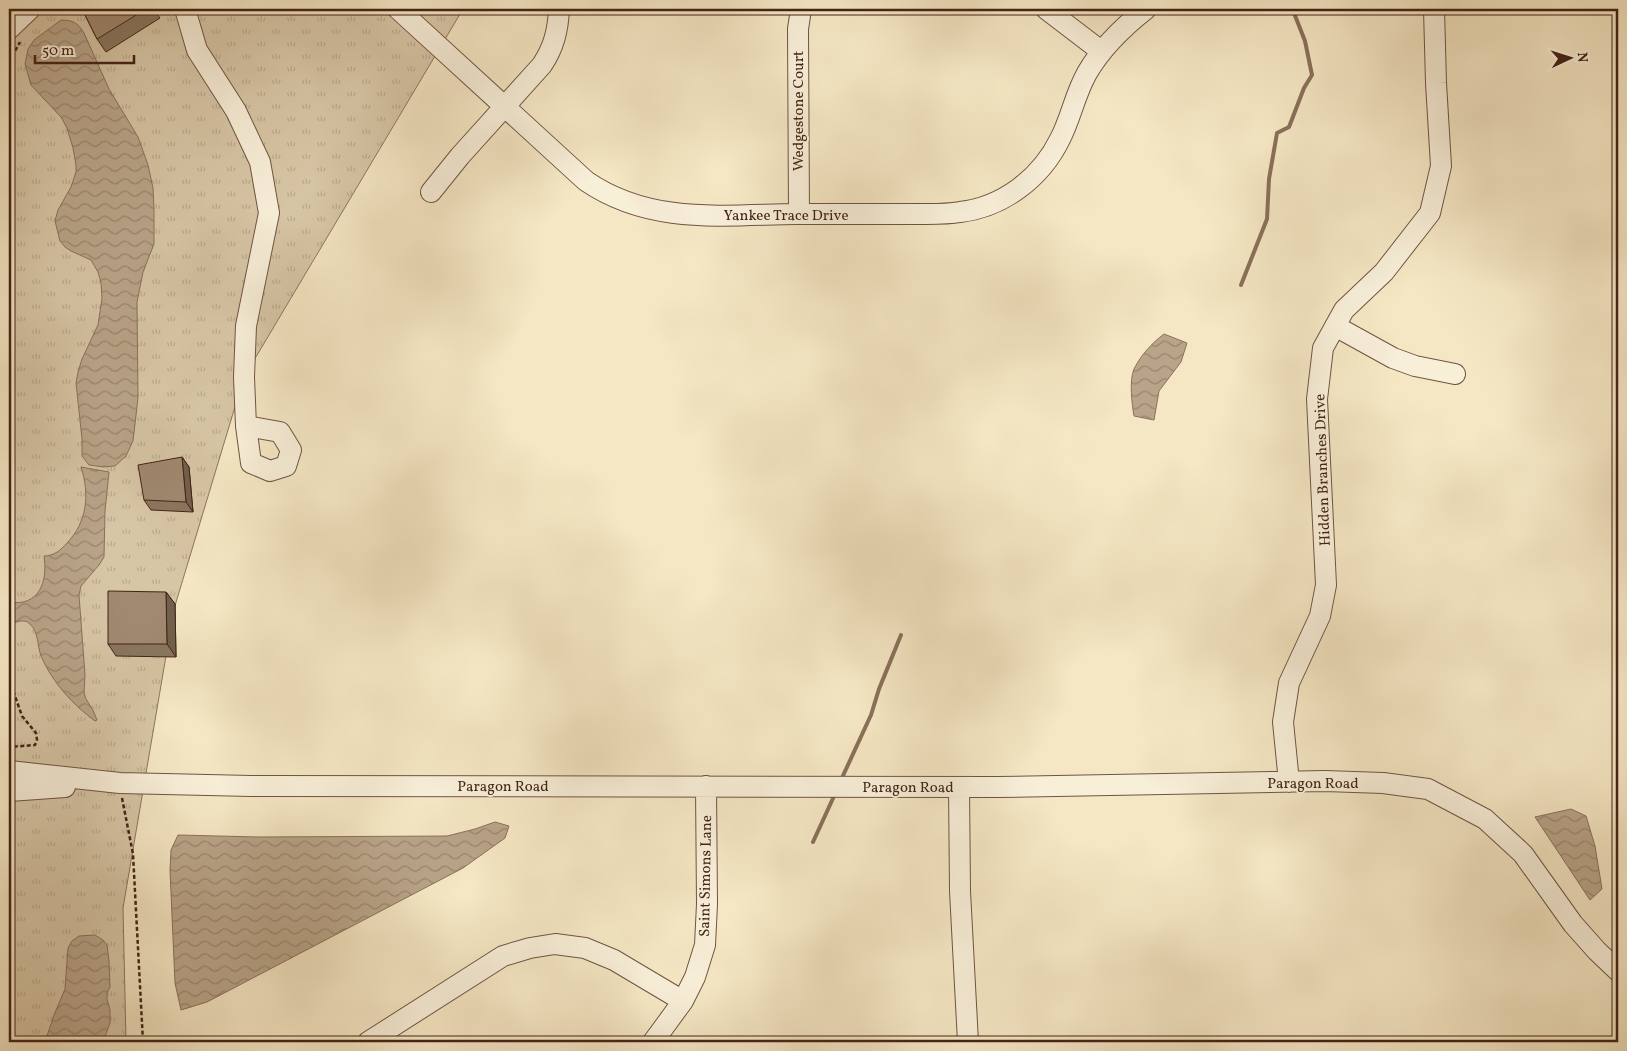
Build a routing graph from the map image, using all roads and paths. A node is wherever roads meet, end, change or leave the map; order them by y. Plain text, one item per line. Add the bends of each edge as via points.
1 (30, 9) edge
2 (185, 9) edge
3 (398, 9) edge
4 (559, 9) edge
5 (801, 9) edge
6 (1046, 9) edge
7 (1146, 9) edge
8 (1434, 9) edge
9 (9, 29) edge
10 (1101, 51) junction
11 (506, 107) junction
12 (431, 192) dead end
13 (799, 214) junction
14 (1335, 326) junction
15 (1455, 374) dead end
16 (246, 426) dead end
17 (9, 679) edge
18 (9, 747) edge
19 (9, 771) edge
20 (1289, 782) junction
21 (120, 783) junction
22 (706, 786) junction
23 (959, 787) junction
24 (9, 790) edge
25 (1618, 971) edge
26 (683, 1001) junction
27 (143, 1042) edge
28 (368, 1042) edge
29 (653, 1042) edge
30 (968, 1042) edge

1 - 9 street
2 - 16 street via 198,50 236,111 260,162 269,212 246,326
3 - 11 street, Yankee Trace Drive
4 - 11 street via 556,39 550,52
5 - 13 street, Wedgestone Court via 798,29
6 - 10 street
7 - 10 street, Yankee Trace Drive
8 - 14 street, Hidden Branches Drive via 1441,166 1430,213 1384,272 1344,310
10 - 13 street, Yankee Trace Drive via 1084,79 1052,154 1038,172 1013,193 990,204 960,212
11 - 12 street
11 - 13 street, Yankee Trace Drive via 586,181 616,199 656,211 697,216
14 - 15 street via 1393,358
14 - 20 street, Hidden Branches Drive via 1324,348 1317,399 1326,585 1320,616 1289,683 1283,722
17 - 18 path via 20,710 38,737 35,745
19 - 21 street, Paragon Road
20 - 23 street, Paragon Road
20 - 25 street, Paragon Road via 1383,784 1428,789 1485,818 1523,854 1573,924
21 - 22 street, Paragon Road
21 - 24 street, Paragon Road
21 - 27 path via 133,854
22 - 23 street, Paragon Road
22 - 26 street, Saint Simons Lane via 705,945
23 - 30 street via 960,891
26 - 28 street via 614,960 585,948 554,944 503,956
26 - 29 street, Saint Simons Lane

